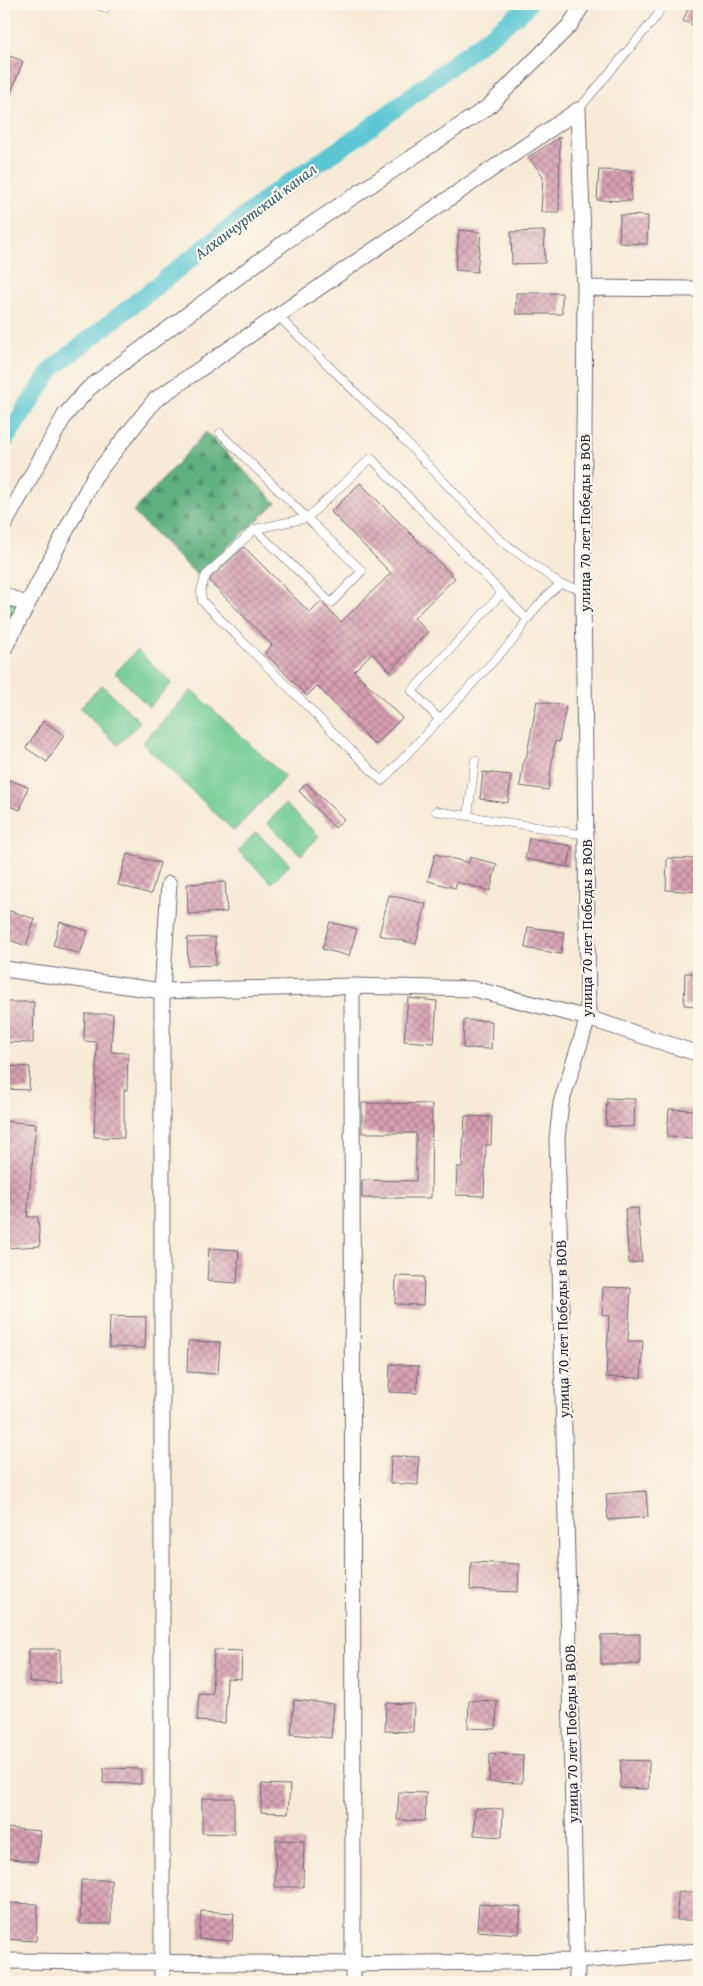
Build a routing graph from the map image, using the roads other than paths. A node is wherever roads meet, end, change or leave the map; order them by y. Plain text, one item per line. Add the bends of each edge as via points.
1 (94, 4) edge
2 (583, 4) edge
3 (662, 4) edge
4 (106, 8) dead end
5 (578, 110) junction
6 (585, 288) junction
7 (699, 289) edge
8 (278, 316) junction
9 (220, 433) dead end
10 (307, 518) junction
11 (4, 525) edge
12 (255, 529) junction
13 (560, 584) junction
14 (583, 590) junction
15 (502, 593) junction
16 (4, 595) edge
17 (27, 605) junction
18 (527, 618) junction
19 (4, 649) edge
20 (440, 720) junction
21 (475, 760) dead end
22 (436, 811) dead end
23 (468, 816) junction
24 (586, 835) junction
25 (169, 884) dead end
26 (4, 969) edge
27 (352, 986) junction
28 (162, 991) junction
29 (588, 1018) junction
30 (699, 1054) edge
31 (699, 1951) edge
32 (4, 1961) edge
33 (577, 1961) junction
34 (162, 1963) junction
35 (353, 1964) junction
36 (162, 1982) edge
37 (353, 1982) edge
38 (577, 1982) edge

1 - 4 lane
2 - 11 street via 570,25 488,107 285,242 89,388 65,415
3 - 5 lane via 657,16
5 - 6 street, улица 70 лет Победы в ВОВ
5 - 8 street
6 - 7 street
6 - 14 street, улица 70 лет Победы в ВОВ
8 - 13 lane via 499,539
8 - 17 street via 155,400 94,477
9 - 10 lane
10 - 12 lane
10 - 12 lane via 362,571 331,603
10 - 15 lane via 371,458
12 - 20 lane via 206,575 202,601 382,781
13 - 14 lane
13 - 18 lane
14 - 24 street, улица 70 лет Победы в ВОВ
15 - 18 lane
15 - 20 lane via 412,691
16 - 17 street
17 - 19 street
18 - 20 lane via 516,637
21 - 23 lane
22 - 23 lane
23 - 24 lane
24 - 29 street, улица 70 лет Победы в ВОВ
25 - 28 street
26 - 28 street
27 - 28 street
27 - 29 street via 474,989
27 - 35 street
28 - 34 street
29 - 30 street
29 - 33 street, улица 70 лет Победы в ВОВ via 561,1103 557,1138
31 - 33 street
32 - 34 street
33 - 35 street
33 - 38 street, улица 70 лет Победы в ВОВ
34 - 35 street
34 - 36 street
35 - 37 street

